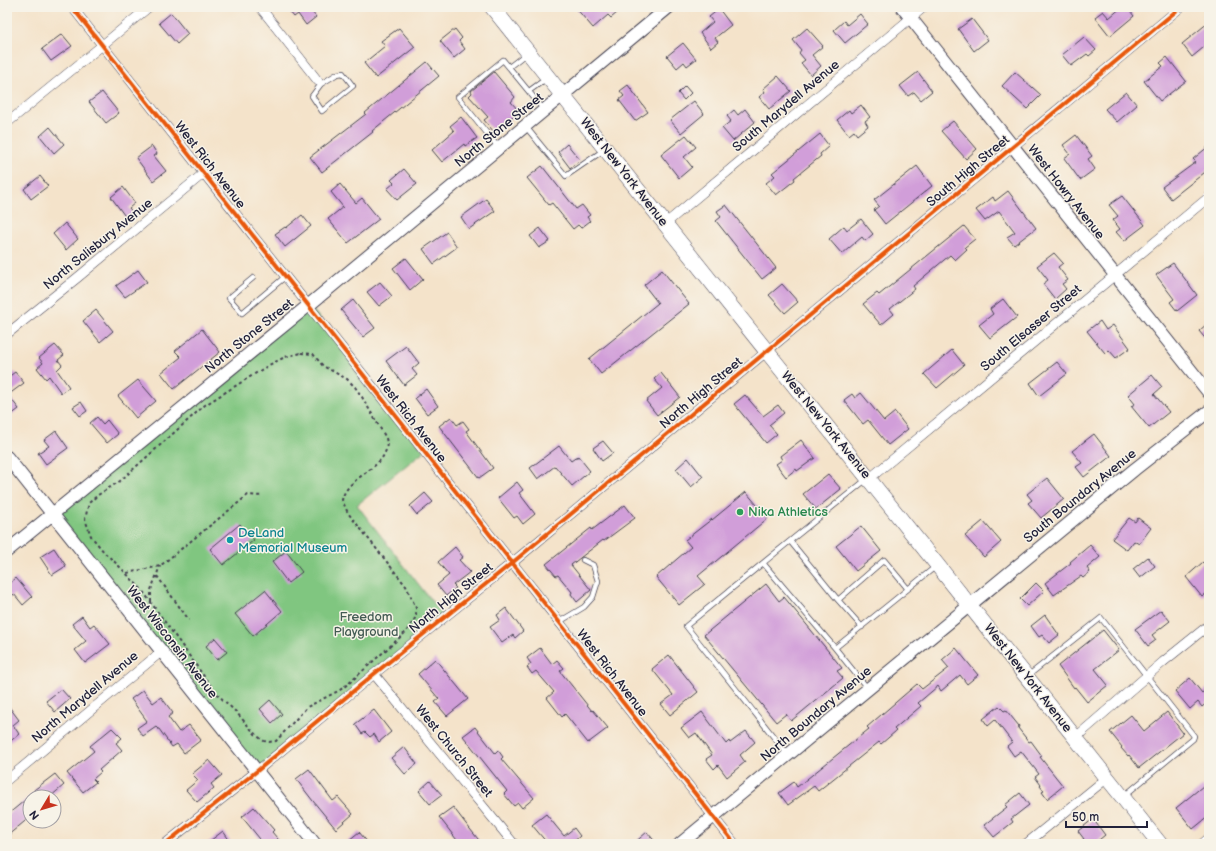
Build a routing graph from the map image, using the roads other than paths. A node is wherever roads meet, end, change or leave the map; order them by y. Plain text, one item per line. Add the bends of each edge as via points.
1 (72, 7) edge
2 (149, 7) edge
3 (260, 7) edge
4 (492, 7) edge
5 (669, 7) edge
6 (902, 7) edge
7 (924, 7) edge
8 (1181, 7) edge
9 (911, 18) junction
10 (102, 46) junction
11 (528, 52) junction
12 (509, 67) junction
13 (548, 77) junction
14 (319, 83) junction
15 (529, 91) junction
16 (563, 96) junction
17 (545, 111) junction
18 (7, 123) edge
19 (526, 127) junction
20 (1013, 146) junction
21 (499, 148) junction
22 (606, 149) junction
23 (204, 173) junction
24 (1209, 197) edge
25 (665, 224) junction
26 (286, 276) junction
27 (1115, 276) junction
28 (253, 278) dead end
29 (309, 305) junction
30 (7, 334) edge
31 (767, 352) junction
32 (1209, 394) edge
33 (1209, 411) edge
34 (7, 457) edge
35 (869, 479) junction
36 (52, 514) junction
37 (790, 541) junction
38 (7, 551) edge
39 (583, 560) dead end
40 (512, 563) junction
41 (763, 564) junction
42 (938, 564) junction
43 (908, 589) junction
44 (838, 600) junction
45 (970, 605) junction
46 (559, 622) junction
47 (1209, 625) edge
48 (862, 627) junction
49 (835, 648) junction
50 (162, 651) junction
51 (374, 674) junction
52 (1146, 676) junction
53 (1027, 677) junction
54 (868, 689) junction
55 (1075, 738) junction
56 (788, 755) junction
57 (257, 772) junction
58 (1107, 778) junction
59 (7, 780) edge
60 (1122, 797) junction
61 (713, 817) junction
62 (1209, 838) edge
63 (165, 844) edge
64 (315, 844) edge
65 (514, 844) edge
66 (680, 844) edge
67 (735, 844) edge
68 (1026, 844) edge
69 (1160, 844) edge
70 (1202, 844) edge

1 - 10 street, West Rich Avenue
2 - 10 street
3 - 14 street
4 - 11 main road, West New York Avenue
5 - 16 street, North Stone Street
6 - 9 street, West Howry Avenue
7 - 9 street, South Marydell Avenue
8 - 20 street, South High Street
9 - 20 street, West Howry Avenue
9 - 25 street, South Marydell Avenue
10 - 18 street
10 - 23 street, West Rich Avenue
11 - 12 lane
11 - 13 main road, West New York Avenue
12 - 15 lane
12 - 21 lane via 503,60 458,97
13 - 15 lane
13 - 16 main road, West New York Avenue
14 - 14 lane via 343,73 353,86 322,111 312,96
15 - 17 lane
16 - 17 street, North Stone Street
16 - 22 main road, West New York Avenue
17 - 19 street, North Stone Street
19 - 21 street, North Stone Street
19 - 22 lane via 566,176
20 - 27 street, West Howry Avenue
20 - 31 street, South High Street
21 - 29 street, North Stone Street
22 - 25 main road, West New York Avenue
23 - 26 street, West Rich Avenue
23 - 30 street, North Salisbury Avenue
24 - 27 street, South Elsasser Street
25 - 31 main road, West New York Avenue
26 - 28 lane via 242,313 229,298
26 - 29 street, West Rich Avenue
27 - 32 street, West Howry Avenue
27 - 35 street, South Elsasser Street
29 - 36 street, North Stone Street
29 - 40 street, West Rich Avenue
31 - 35 main road, West New York Avenue
31 - 40 street, North High Street
33 - 45 street, South Boundary Avenue
34 - 36 street, West Wisconsin Avenue
35 - 37 lane
35 - 42 main road, West New York Avenue
36 - 38 street, North Stone Street
36 - 50 street, West Wisconsin Avenue
37 - 41 lane
37 - 44 lane
39 - 46 lane via 593,565 598,581 593,597 584,607
40 - 46 street, West Rich Avenue
40 - 51 street, North High Street
41 - 49 lane
41 - 56 lane via 686,626
42 - 43 lane
42 - 45 main road, West New York Avenue
43 - 44 lane via 884,560
43 - 48 lane
44 - 48 lane
45 - 53 main road, West New York Avenue
45 - 54 street, North Boundary Avenue
46 - 61 street, West Rich Avenue
47 - 52 street
48 - 49 lane
49 - 54 lane
50 - 57 street, West Wisconsin Avenue
50 - 59 street, North Marydell Avenue
51 - 57 street, North High Street
51 - 65 street, West Church Street
52 - 53 lane via 1101,618
52 - 55 street
52 - 60 lane via 1194,736
53 - 55 main road, West New York Avenue
54 - 56 street, North Boundary Avenue
55 - 58 main road, West New York Avenue
56 - 61 street, North Boundary Avenue
57 - 63 street, North High Street
57 - 64 street, West Wisconsin Avenue
58 - 60 main road, West New York Avenue
58 - 68 street
60 - 69 main road, West New York Avenue
61 - 66 street, North Boundary Avenue
61 - 67 street, West Rich Avenue
62 - 70 street

